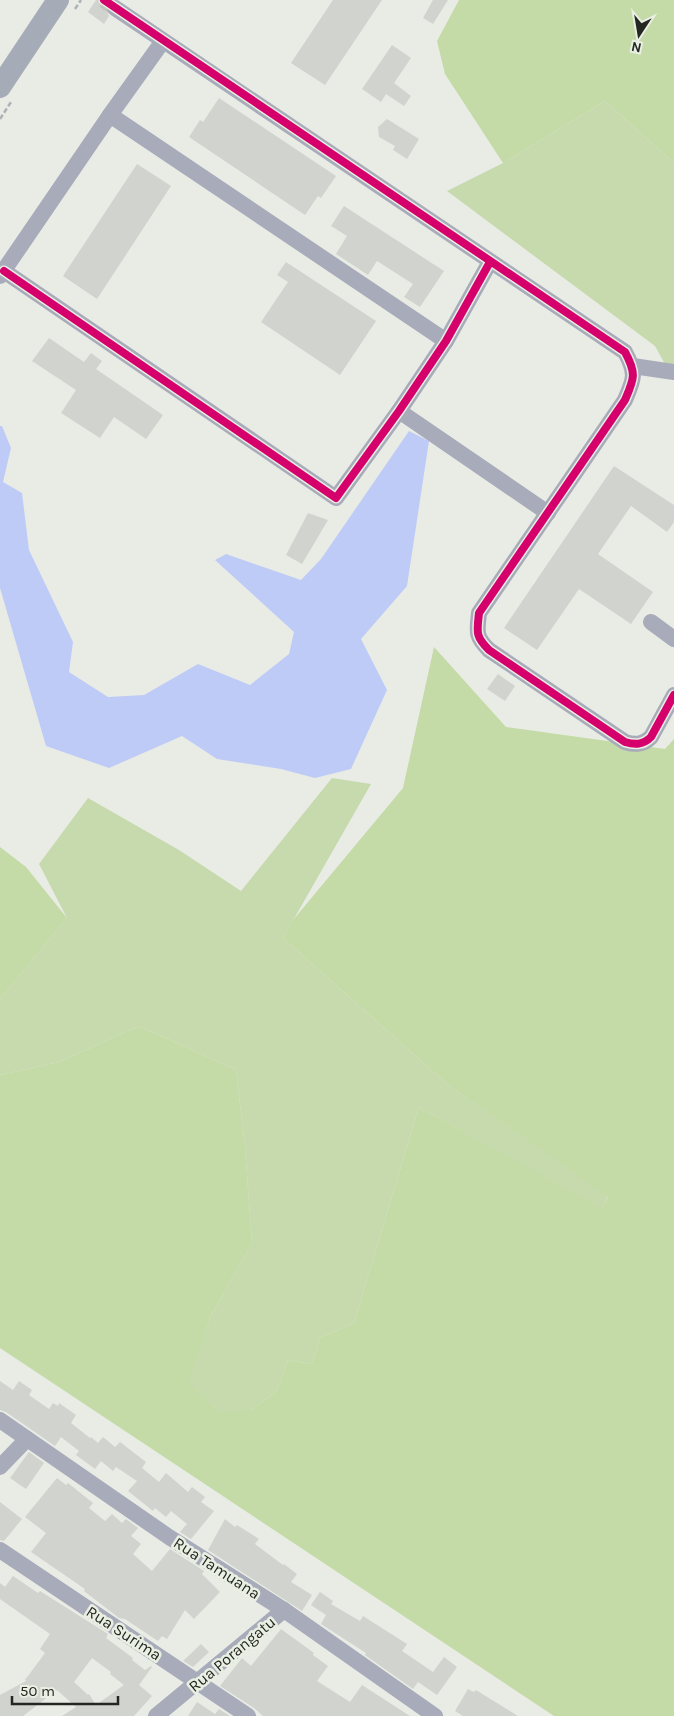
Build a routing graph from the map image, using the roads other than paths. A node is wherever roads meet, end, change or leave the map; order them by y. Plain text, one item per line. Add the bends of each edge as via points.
1 (58, 0) edge
2 (115, 8) tunnel mouth
3 (163, 41) junction
4 (0, 87) edge
5 (110, 115) junction
6 (490, 262) junction
7 (2, 274) edge
8 (446, 341) junction
9 (633, 366) junction
10 (674, 372) edge
11 (399, 411) junction
12 (548, 513) junction
13 (651, 622) dead end
14 (674, 638) edge
15 (674, 695) edge
16 (0, 1420) edge
17 (27, 1439) junction
18 (0, 1467) edge
19 (0, 1550) edge
20 (284, 1610) junction
21 (198, 1682) junction
22 (156, 1716) edge
23 (248, 1716) edge
24 (435, 1716) edge

1 - 4 street
2 - 3 street
3 - 5 street
3 - 6 street
5 - 7 street
5 - 8 street
6 - 8 street
6 - 9 street via 625,352
7 - 11 street via 336,498
8 - 11 street
9 - 10 street
9 - 12 street via 633,382 624,400
11 - 12 street
12 - 15 street via 479,613 479,639 490,650 625,742 635,745 651,737
13 - 14 street
16 - 17 street, Rua Tamuana
17 - 18 street
17 - 20 street, Rua Tamuana via 169,1537
19 - 21 street, Rua Surima
20 - 21 street, Rua Porangatu
20 - 24 street, Rua Tamuana
21 - 22 street, Rua Porangatu
21 - 23 street, Rua Surima

